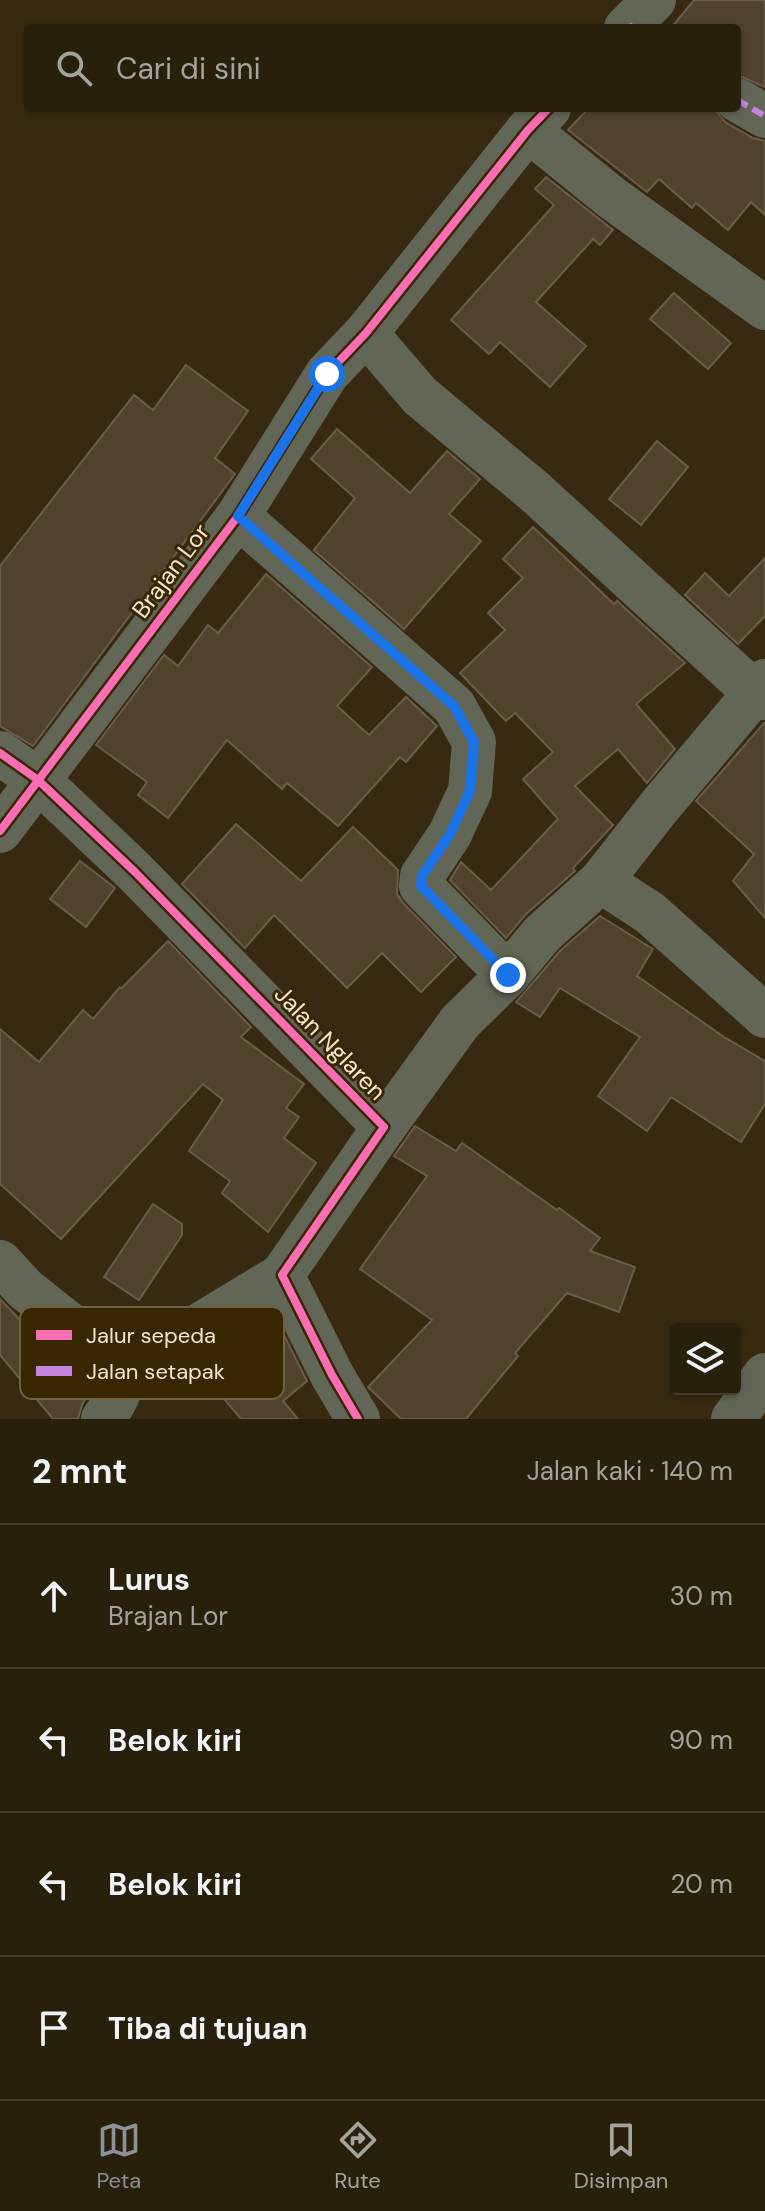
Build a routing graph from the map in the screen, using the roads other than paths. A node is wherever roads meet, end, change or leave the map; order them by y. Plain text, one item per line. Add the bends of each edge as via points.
1 (741, 102) edge
2 (765, 116) edge
3 (538, 119) edge
4 (765, 308) edge
5 (366, 333) junction
6 (238, 516) junction
7 (761, 691) edge
8 (0, 753) edge
9 (38, 780) junction
10 (0, 831) edge
11 (601, 881) junction
12 (508, 975) junction
13 (764, 1014) edge
14 (384, 1127) junction
15 (0, 1262) edge
16 (282, 1275) junction
17 (48, 1307) edge
18 (229, 1307) edge
19 (765, 1375) edge
20 (117, 1399) edge
21 (103, 1419) edge
22 (358, 1419) edge
23 (733, 1419) edge

1 - 2 street
3 - 4 street via 612,198
3 - 5 street, Brajan Lor
5 - 6 street, Brajan Lor via 327,374
5 - 7 street via 420,396
6 - 9 street, Brajan Lor
6 - 12 street via 454,706 474,742 470,791 421,886
7 - 11 street
8 - 9 street, Jalan Nglaren
9 - 10 street, Brajan Lor
9 - 14 street, Jalan Nglaren
11 - 12 street via 542,934
11 - 13 street via 650,913
12 - 14 street via 460,1022
14 - 16 street, Jalan Nglaren
15 - 17 street
16 - 18 street
16 - 22 street
19 - 23 street
20 - 21 street

